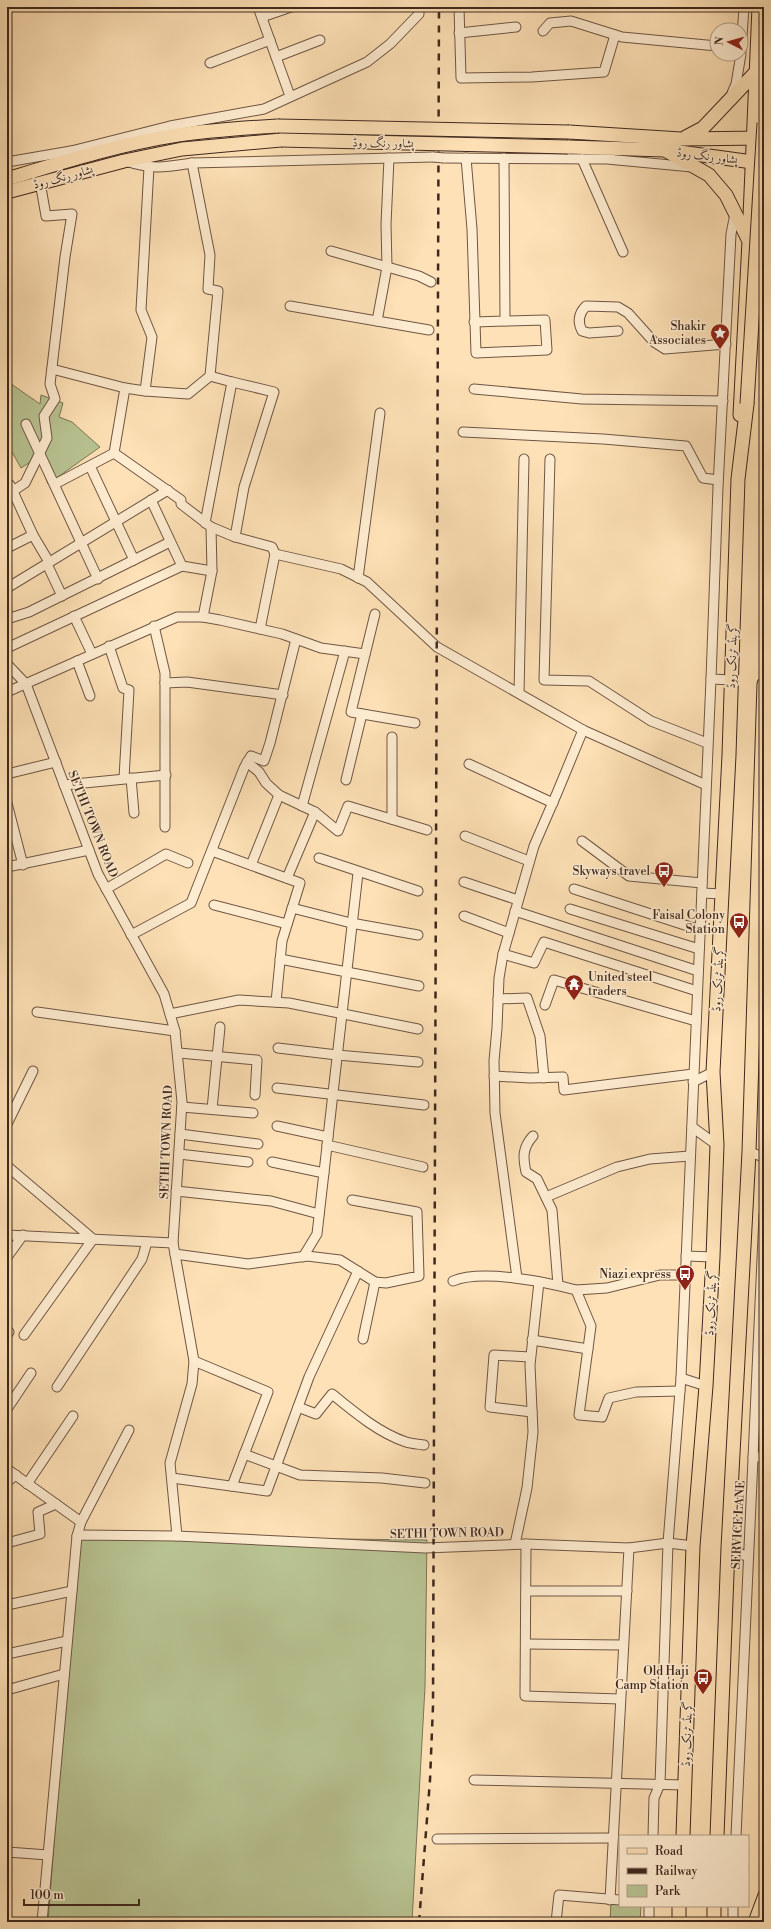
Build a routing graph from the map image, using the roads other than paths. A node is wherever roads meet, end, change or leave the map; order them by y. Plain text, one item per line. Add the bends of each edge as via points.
1 (258, 7) edge
2 (291, 7) edge
3 (419, 7) edge
4 (459, 7) edge
5 (744, 7) edge
6 (759, 7) edge
7 (262, 17) junction
8 (743, 22) edge
9 (516, 27) dead end
10 (543, 31) dead end
11 (459, 32) junction
12 (615, 35) junction
13 (270, 40) junction
14 (320, 40) dead end
15 (709, 45) edge
16 (749, 52) edge
17 (757, 52) junction
18 (276, 57) junction
19 (739, 62) edge
20 (210, 63) dead end
21 (756, 72) junction
22 (290, 96) junction
23 (728, 102) junction
24 (764, 123) edge
25 (759, 137) edge
26 (681, 139) junction
27 (665, 150) junction
28 (75, 155) junction
29 (389, 158) junction
30 (466, 158) junction
31 (504, 158) junction
32 (582, 159) junction
33 (124, 161) junction
34 (7, 162) edge
35 (192, 162) junction
36 (758, 162) edge
37 (56, 165) junction
38 (149, 167) junction
39 (699, 168) junction
40 (7, 170) edge
41 (7, 179) edge
42 (40, 182) junction
43 (7, 192) edge
44 (735, 214) junction
45 (749, 241) junction
46 (331, 251) dead end
47 (623, 252) dead end
48 (387, 267) junction
49 (431, 282) dead end
50 (290, 306) dead end
51 (377, 321) junction
52 (506, 321) junction
53 (474, 322) junction
54 (429, 330) dead end
55 (618, 332) dead end
56 (726, 344) junction
57 (52, 369) junction
58 (210, 376) junction
59 (232, 382) junction
60 (125, 388) junction
61 (474, 389) dead end
62 (145, 391) junction
63 (723, 401) junction
64 (380, 413) dead end
65 (26, 424) dead end
66 (463, 432) dead end
67 (39, 452) junction
68 (114, 453) junction
69 (524, 458) dead end
70 (550, 459) dead end
71 (90, 466) junction
72 (738, 479) junction
73 (718, 480) junction
74 (55, 484) junction
75 (10, 488) edge
76 (168, 490) junction
77 (151, 500) junction
78 (116, 521) junction
79 (208, 525) junction
80 (33, 535) junction
81 (236, 537) junction
82 (82, 542) junction
83 (170, 542) junction
84 (7, 548) edge
85 (275, 554) junction
86 (134, 560) junction
87 (48, 563) junction
88 (182, 566) junction
89 (212, 571) junction
90 (358, 578) junction
91 (98, 579) junction
92 (7, 588) edge
93 (62, 596) junction
94 (375, 614) dead end
95 (74, 616) junction
96 (203, 617) junction
97 (7, 619) edge
98 (154, 626) junction
99 (260, 629) junction
100 (296, 639) junction
101 (109, 646) junction
102 (7, 648) edge
103 (345, 651) junction
104 (92, 654) junction
105 (365, 654) junction
106 (77, 661) junction
107 (7, 664) edge
108 (711, 679) junction
109 (732, 680) junction
110 (165, 683) junction
111 (26, 684) junction
112 (764, 684) edge
113 (7, 692) edge
114 (518, 693) junction
115 (283, 695) junction
116 (764, 695) edge
117 (90, 696) dead end
118 (362, 714) junction
119 (415, 722) dead end
120 (583, 730) junction
121 (392, 737) dead end
122 (708, 743) junction
123 (56, 762) junction
124 (247, 762) junction
125 (469, 764) dead end
126 (7, 774) edge
127 (166, 775) junction
128 (128, 778) junction
129 (346, 780) dead end
130 (64, 785) junction
131 (706, 785) junction
132 (279, 795) junction
133 (7, 803) edge
134 (553, 803) junction
135 (302, 806) junction
136 (315, 812) junction
137 (134, 813) dead end
138 (392, 819) junction
139 (165, 827) dead end
140 (427, 830) dead end
141 (465, 836) dead end
142 (582, 841) dead end
143 (762, 845) edge
144 (89, 850) junction
145 (212, 851) junction
146 (319, 858) dead end
147 (529, 861) junction
148 (188, 863) dead end
149 (23, 865) junction
150 (251, 865) junction
151 (7, 867) edge
152 (358, 873) junction
153 (287, 878) junction
154 (464, 882) dead end
155 (106, 888) junction
156 (702, 888) junction
157 (574, 889) dead end
158 (418, 891) dead end
159 (722, 894) junction
160 (518, 900) junction
161 (214, 905) dead end
162 (292, 908) junction
163 (570, 909) dead end
164 (515, 911) junction
165 (464, 916) dead end
166 (287, 924) junction
167 (351, 924) junction
168 (700, 930) junction
169 (509, 933) junction
170 (131, 935) junction
171 (418, 935) dead end
172 (699, 949) junction
173 (503, 954) junction
174 (280, 959) junction
175 (698, 971) junction
176 (346, 973) junction
177 (419, 986) dead end
178 (697, 991) junction
179 (498, 998) junction
180 (276, 1002) junction
181 (545, 1004) dead end
182 (37, 1012) dead end
183 (342, 1013) junction
184 (170, 1014) junction
185 (696, 1021) junction
186 (220, 1027) dead end
187 (418, 1029) dead end
188 (175, 1031) junction
189 (278, 1048) dead end
190 (178, 1053) junction
191 (336, 1055) junction
192 (217, 1057) junction
193 (418, 1062) dead end
194 (33, 1071) dead end
195 (714, 1072) junction
196 (494, 1076) junction
197 (544, 1078) junction
198 (693, 1078) junction
199 (277, 1088) dead end
200 (333, 1094) junction
201 (255, 1096) dead end
202 (424, 1105) dead end
203 (182, 1107) junction
204 (212, 1109) junction
205 (253, 1113) dead end
206 (7, 1124) edge
207 (277, 1126) dead end
208 (692, 1127) junction
209 (180, 1134) junction
210 (533, 1136) dead end
211 (327, 1141) junction
212 (258, 1144) dead end
213 (717, 1145) junction
214 (749, 1152) junction
215 (179, 1154) junction
216 (690, 1156) junction
217 (764, 1157) edge
218 (248, 1162) dead end
219 (272, 1162) dead end
220 (7, 1166) edge
221 (423, 1167) dead end
222 (324, 1173) junction
223 (176, 1191) junction
224 (546, 1197) junction
225 (352, 1200) dead end
226 (319, 1214) junction
227 (764, 1215) edge
228 (7, 1235) edge
229 (23, 1235) junction
230 (93, 1239) junction
231 (147, 1242) junction
232 (173, 1243) junction
233 (175, 1254) junction
234 (686, 1256) junction
235 (7, 1257) edge
236 (303, 1257) junction
237 (713, 1257) junction
238 (763, 1258) edge
239 (358, 1271) junction
240 (686, 1274) junction
241 (762, 1275) edge
242 (517, 1278) junction
243 (454, 1281) dead end
244 (375, 1282) junction
245 (539, 1282) junction
246 (558, 1286) junction
247 (576, 1290) junction
248 (24, 1335) dead end
249 (364, 1339) dead end
250 (532, 1340) junction
251 (588, 1349) junction
252 (530, 1357) junction
253 (194, 1361) junction
254 (31, 1373) dead end
255 (681, 1378) junction
256 (706, 1386) junction
257 (57, 1387) dead end
258 (680, 1391) junction
259 (298, 1407) junction
260 (7, 1409) edge
261 (532, 1412) junction
262 (73, 1416) dead end
263 (129, 1430) dead end
264 (424, 1445) dead end
265 (244, 1454) junction
266 (753, 1457) junction
267 (764, 1457) edge
268 (276, 1467) junction
269 (7, 1470) edge
270 (16, 1475) junction
271 (172, 1478) junction
272 (7, 1482) edge
273 (425, 1483) dead end
274 (27, 1484) junction
275 (232, 1486) junction
276 (56, 1504) junction
277 (80, 1522) junction
278 (77, 1536) junction
279 (178, 1536) junction
280 (7, 1543) edge
281 (668, 1543) junction
282 (515, 1544) junction
283 (526, 1544) junction
284 (693, 1546) junction
285 (629, 1548) junction
286 (728, 1548) junction
287 (748, 1557) junction
288 (527, 1590) junction
289 (72, 1591) junction
290 (627, 1591) junction
291 (7, 1605) edge
292 (67, 1641) junction
293 (526, 1644) junction
294 (623, 1645) junction
295 (7, 1654) edge
296 (64, 1674) junction
297 (7, 1690) edge
298 (620, 1699) junction
299 (474, 1780) dead end
300 (616, 1783) junction
301 (660, 1784) junction
302 (685, 1785) junction
303 (653, 1835) edge
304 (682, 1835) edge
305 (717, 1835) edge
306 (736, 1835) edge
307 (613, 1838) junction
308 (437, 1839) dead end
309 (7, 1852) edge
310 (48, 1855) junction
311 (764, 1895) edge
312 (610, 1900) junction
313 (619, 1900) edge
314 (649, 1907) edge
315 (679, 1907) edge
316 (714, 1907) edge
317 (733, 1907) edge
318 (42, 1922) edge
319 (556, 1922) edge
320 (649, 1922) edge
321 (679, 1922) edge
322 (714, 1922) edge
323 (733, 1922) edge
324 (754, 1922) edge

1 - 7 street
2 - 7 street
3 - 22 street via 419,14 390,44 367,62
4 - 11 street
5 - 8 street
6 - 17 highway
7 - 13 street
9 - 11 street
10 - 12 street via 550,23 571,21
11 - 12 street via 461,78 604,72
12 - 15 street
13 - 18 street
13 - 20 street
14 - 18 street
16 - 17 street
17 - 21 highway
18 - 22 street
19 - 23 street via 736,84
21 - 23 highway
21 - 25 highway
22 - 28 street via 264,109 170,126
23 - 26 highway via 703,128
24 - 72 highway, گرینڈ ٹرنک روڈ, bridge via 747,404
25 - 26 highway, پشاور رنگ روڈ
25 - 36 highway
26 - 28 highway, پشاور رنگ روڈ, bridge via 570,132 278,126 177,135
27 - 33 highway, پشاور رنگ روڈ, bridge via 281,140 182,149
27 - 36 highway, پشاور رنگ روڈ
27 - 39 highway
28 - 34 street
28 - 37 highway, پشاور رنگ روڈ
29 - 30 street, bridge
29 - 35 street
29 - 48 street
30 - 31 street
30 - 53 street via 472,229
31 - 32 street
31 - 52 street
32 - 39 street
32 - 47 street
33 - 38 street
33 - 42 highway, پشاور رنگ روڈ
35 - 38 street
35 - 58 street via 210,255 208,289 218,291
36 - 45 highway
37 - 40 highway
37 - 41 highway, پشاور رنگ روڈ
38 - 62 street via 141,310 152,337
39 - 44 highway via 709,175 726,195
42 - 43 highway, پشاور رنگ روڈ
42 - 57 street via 46,216 72,214
44 - 45 highway
44 - 56 street via 731,234
45 - 72 highway
46 - 48 street
48 - 49 street
48 - 51 street
50 - 51 street
51 - 54 street
52 - 53 street
52 - 53 street via 545,320 547,350 476,353
55 - 56 street via 582,331 579,325 582,311 586,306 618,307 628,313 654,342 665,349
56 - 63 street
57 - 60 street
57 - 67 street via 50,384 55,399 44,416 47,438
58 - 59 street
58 - 62 street via 188,394
59 - 79 street
59 - 81 street via 274,392 244,487
60 - 62 street
60 - 68 street
61 - 63 street via 582,399
63 - 73 street
64 - 90 street
65 - 67 street
66 - 73 street via 595,438 686,446 703,478
67 - 74 street
67 - 75 street via 25,483
68 - 71 street
68 - 76 street
69 - 114 street
70 - 122 street via 544,680 589,681 651,721
71 - 74 street
71 - 78 street
72 - 109 highway, گرینڈ ٹرنک روڈ
73 - 108 street
74 - 82 street
75 - 80 street
76 - 77 street
76 - 79 street
77 - 78 street
77 - 83 street
78 - 82 street
78 - 86 street
79 - 81 street
79 - 89 street
80 - 84 street
80 - 87 street
81 - 85 street via 272,547
82 - 87 street
82 - 91 street
83 - 86 street
83 - 88 street
85 - 90 street via 341,569
85 - 99 street
86 - 91 street
87 - 92 street
87 - 93 street
88 - 89 street
88 - 95 street
89 - 96 street
90 - 114 street via 367,582 437,647
91 - 93 street
93 - 97 street via 29,612
94 - 105 street
95 - 102 street
95 - 104 street
96 - 98 street via 177,617
96 - 99 street
98 - 101 street
98 - 110 street via 165,672
99 - 100 street
100 - 103 street via 321,648
100 - 115 street
101 - 104 street
101 - 128 street via 123,688 129,690
103 - 105 street
103 - 135 street
104 - 106 street
105 - 118 street via 351,712
106 - 111 street
106 - 117 street
107 - 111 street, SETHI TOWN ROAD
108 - 109 street
108 - 122 street
109 - 159 highway, گرینڈ ٹرنک روڈ
110 - 115 street via 187,682
110 - 127 street
111 - 113 street
111 - 123 street, SETHI TOWN ROAD
112 - 116 highway
114 - 120 street
115 - 124 street via 264,761 251,756
116 - 143 highway
118 - 119 street
118 - 129 street
120 - 131 street
120 - 134 street
121 - 138 street
122 - 131 street
123 - 126 street
123 - 130 street, SETHI TOWN ROAD
124 - 132 street
124 - 145 street
125 - 134 street
127 - 128 street
127 - 139 street
128 - 130 street
128 - 137 street
130 - 144 street, SETHI TOWN ROAD
131 - 156 street
132 - 135 street
132 - 150 street
133 - 149 street
134 - 147 street
135 - 136 street
136 - 138 street via 338,831 348,806
136 - 153 street
138 - 140 street
141 - 147 street
142 - 156 street via 629,876
143 - 214 highway
144 - 149 street
144 - 155 street, SETHI TOWN ROAD
145 - 150 street
145 - 170 street via 191,903
146 - 152 street
147 - 160 street
148 - 155 street via 166,854
149 - 151 street
150 - 153 street
152 - 158 street
152 - 167 street
153 - 162 street via 300,883
154 - 160 street
155 - 170 street, SETHI TOWN ROAD
156 - 159 street
156 - 168 street
157 - 168 street
159 - 195 highway, گرینڈ ٹرنک روڈ
160 - 164 street
161 - 166 street
162 - 166 street
162 - 167 street
163 - 172 street
164 - 169 street
164 - 175 street
165 - 169 street
166 - 174 street
167 - 171 street
167 - 176 street
168 - 172 street
169 - 173 street
170 - 184 street, SETHI TOWN ROAD via 164,994
172 - 175 street
173 - 178 street via 534,963 544,942
173 - 179 street
174 - 176 street
174 - 180 street
175 - 178 street
176 - 177 street
176 - 183 street
178 - 185 street
179 - 196 street
179 - 197 street via 527,998 540,1036
180 - 183 street
180 - 184 street via 239,1000
181 - 185 street via 554,980
182 - 188 street
183 - 187 street
183 - 191 street
184 - 188 street, SETHI TOWN ROAD
185 - 198 street
186 - 192 street
188 - 190 street, SETHI TOWN ROAD
189 - 191 street
190 - 192 street
190 - 203 street, SETHI TOWN ROAD
191 - 193 street
191 - 200 street
192 - 201 street via 257,1060
192 - 204 street
194 - 206 street
195 - 198 street
195 - 213 highway, گرینڈ ٹرنک روڈ
196 - 197 street
196 - 242 street via 495,1113
197 - 198 street via 563,1077 564,1090
198 - 208 street
199 - 200 street
200 - 202 street
200 - 211 street
203 - 204 street
203 - 209 street, SETHI TOWN ROAD
204 - 205 street
207 - 211 street
208 - 213 street
208 - 216 street
209 - 212 street
209 - 215 street, SETHI TOWN ROAD
210 - 224 street via 527,1143 523,1156 526,1172 537,1179
211 - 221 street
211 - 222 street
213 - 237 highway, گرینڈ ٹرنک روڈ
214 - 217 street
214 - 286 highway
215 - 218 street
215 - 223 street, SETHI TOWN ROAD
216 - 224 street via 650,1159 616,1167
216 - 234 street
219 - 222 street
220 - 230 street
222 - 226 street
223 - 226 street via 271,1201
223 - 232 street, SETHI TOWN ROAD
224 - 246 street via 552,1210
225 - 244 street via 417,1212 418,1276 386,1283
226 - 236 street via 317,1234
227 - 238 street, SERVICE LANE
228 - 229 street
229 - 230 street
229 - 235 street
230 - 231 street
230 - 248 street
231 - 232 street
231 - 257 street via 142,1259
232 - 233 street, SETHI TOWN ROAD
233 - 236 street via 248,1264
233 - 253 street, SETHI TOWN ROAD
234 - 237 street
234 - 240 street
236 - 239 street via 340,1260
237 - 256 highway, گرینڈ ٹرنک روڈ
238 - 241 street, SERVICE LANE
239 - 244 street
239 - 259 street via 309,1377
240 - 247 street via 660,1275 607,1288
240 - 255 street
241 - 266 street, SERVICE LANE
242 - 243 street via 464,1277
242 - 245 street
244 - 249 street
245 - 246 street
245 - 250 street
246 - 247 street
247 - 251 street via 591,1326
250 - 251 street
250 - 252 street
251 - 258 street via 579,1414 602,1417 609,1398 629,1393
252 - 261 street
252 - 261 street via 494,1355 490,1407
253 - 265 street via 268,1392
253 - 271 street, SETHI TOWN ROAD via 192,1384 170,1463
254 - 260 street
255 - 256 street
255 - 258 street
256 - 284 highway, گرینڈ ٹرنک روڈ
258 - 281 street
259 - 264 street via 316,1414 332,1394 381,1430 406,1442
259 - 268 street
261 - 282 street via 533,1432 527,1488
262 - 274 street
263 - 277 street
265 - 268 street
265 - 275 street
266 - 267 street
266 - 287 street, SERVICE LANE
268 - 273 street via 300,1475 382,1478
268 - 275 street via 267,1491
269 - 270 street
270 - 272 street
270 - 274 street
271 - 275 street
271 - 279 street, SETHI TOWN ROAD
274 - 276 street
276 - 277 street
276 - 280 street via 38,1512 40,1534
277 - 278 street
278 - 279 street, SETHI TOWN ROAD
278 - 289 street
279 - 282 street, SETHI TOWN ROAD via 425,1548
281 - 284 street, SETHI TOWN ROAD
281 - 285 street, SETHI TOWN ROAD
281 - 301 street
282 - 283 street, SETHI TOWN ROAD
283 - 285 street, SETHI TOWN ROAD
283 - 288 street
284 - 302 highway, گرینڈ ٹرنک روڈ
285 - 290 street
286 - 287 street
286 - 305 highway
287 - 306 street, SERVICE LANE
288 - 290 street
288 - 293 street
289 - 291 street
289 - 292 street
290 - 294 street
292 - 295 street
292 - 296 street
293 - 294 street
293 - 298 street via 525,1696
294 - 298 street
296 - 297 street
296 - 310 street
298 - 300 street
299 - 300 street
300 - 301 street
300 - 307 street
301 - 302 street
301 - 303 street via 654,1798
302 - 304 highway, گرینڈ ٹرنک روڈ
307 - 308 street
307 - 312 street
309 - 310 street
310 - 318 street
311 - 324 main road
312 - 313 street
312 - 319 street via 559,1895
314 - 320 street
315 - 321 highway
316 - 322 highway
317 - 323 street

